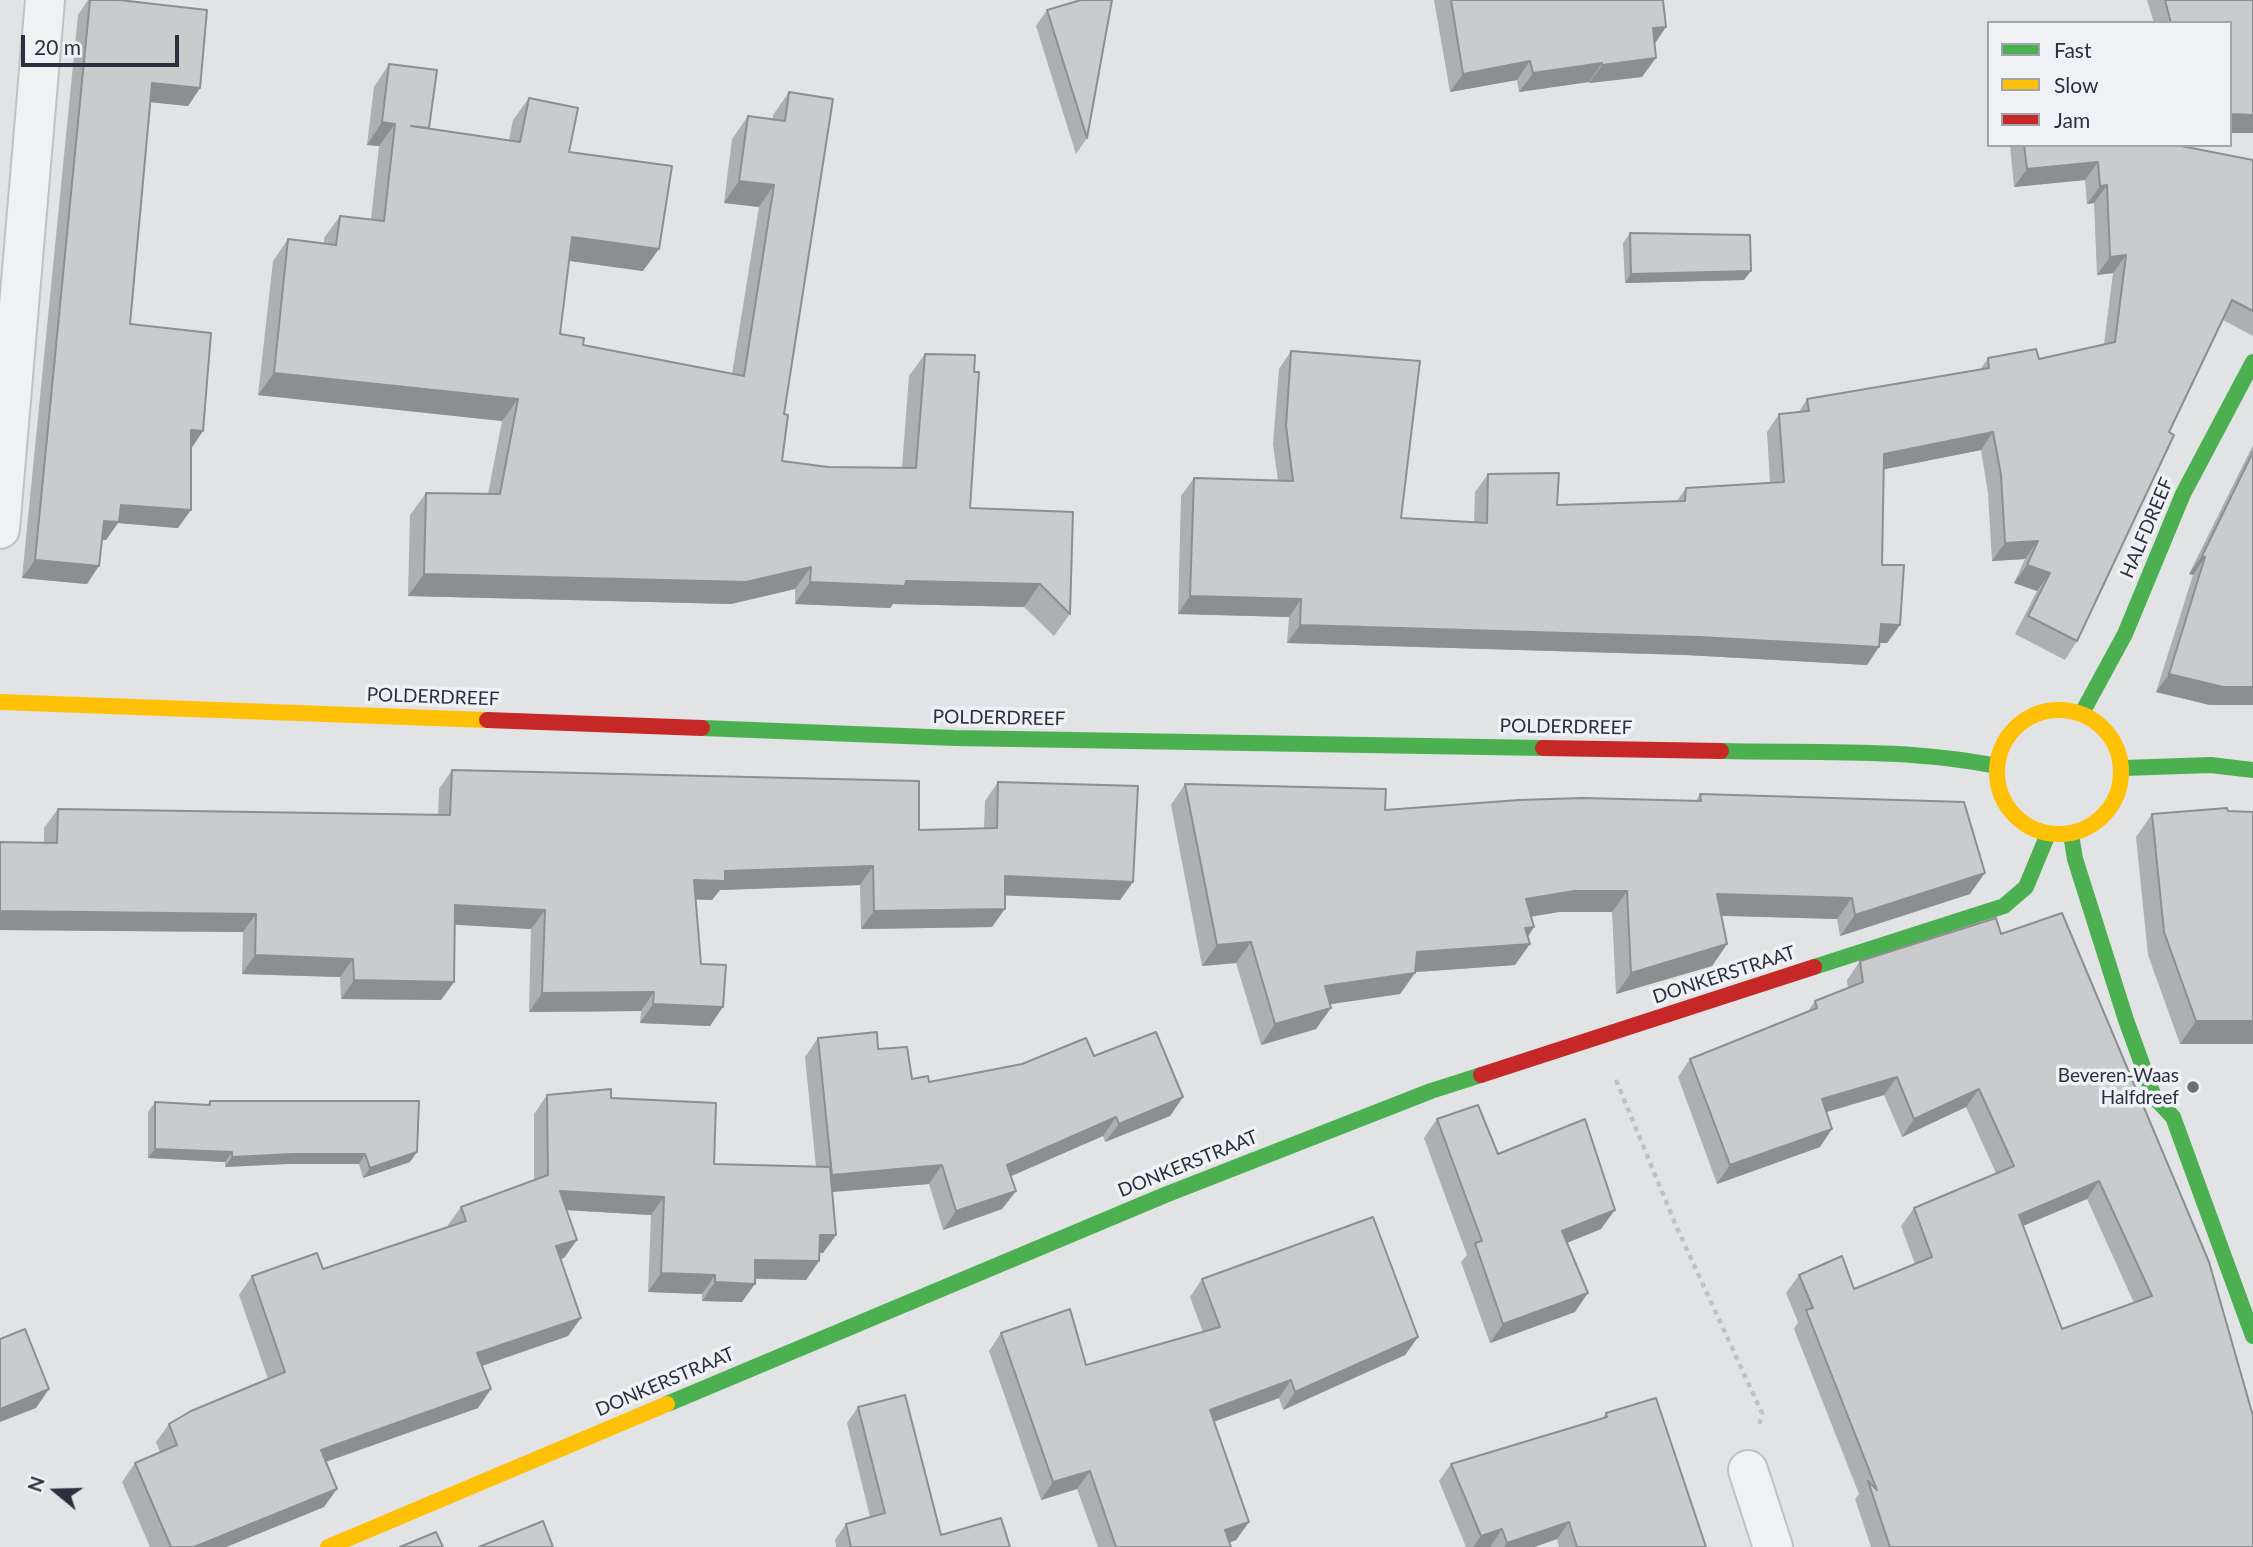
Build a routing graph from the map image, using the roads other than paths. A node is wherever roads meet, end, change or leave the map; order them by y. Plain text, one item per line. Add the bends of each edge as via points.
1 (45, 0) edge
2 (2253, 362) edge
3 (0, 529) edge
4 (0, 702) edge
5 (2082, 713) junction
6 (1997, 766) junction
7 (2123, 768) junction
8 (2253, 770) edge
9 (2048, 834) junction
10 (2071, 834) junction
11 (2253, 1336) edge
12 (1748, 1470) road end
13 (328, 1547) edge
14 (1773, 1547) edge

1 - 3 street
2 - 5 street, HALFDREEF via 2183,494 2125,634
4 - 6 street, POLDERDREEF via 955,738 1884,754 1957,758
5 - 6 street via 2057,708 2030,715 2006,738
5 - 7 street via 2100,723 2115,741
6 - 9 street via 1998,788 2010,811 2025,825
7 - 8 street via 2211,765
7 - 10 street via 2118,796 2100,821
9 - 10 street
9 - 13 street, DONKERSTRAAT via 2026,887 2004,906 1431,1091 1165,1195
10 - 11 street via 2126,1020 2154,1097 2173,1117
12 - 14 street

